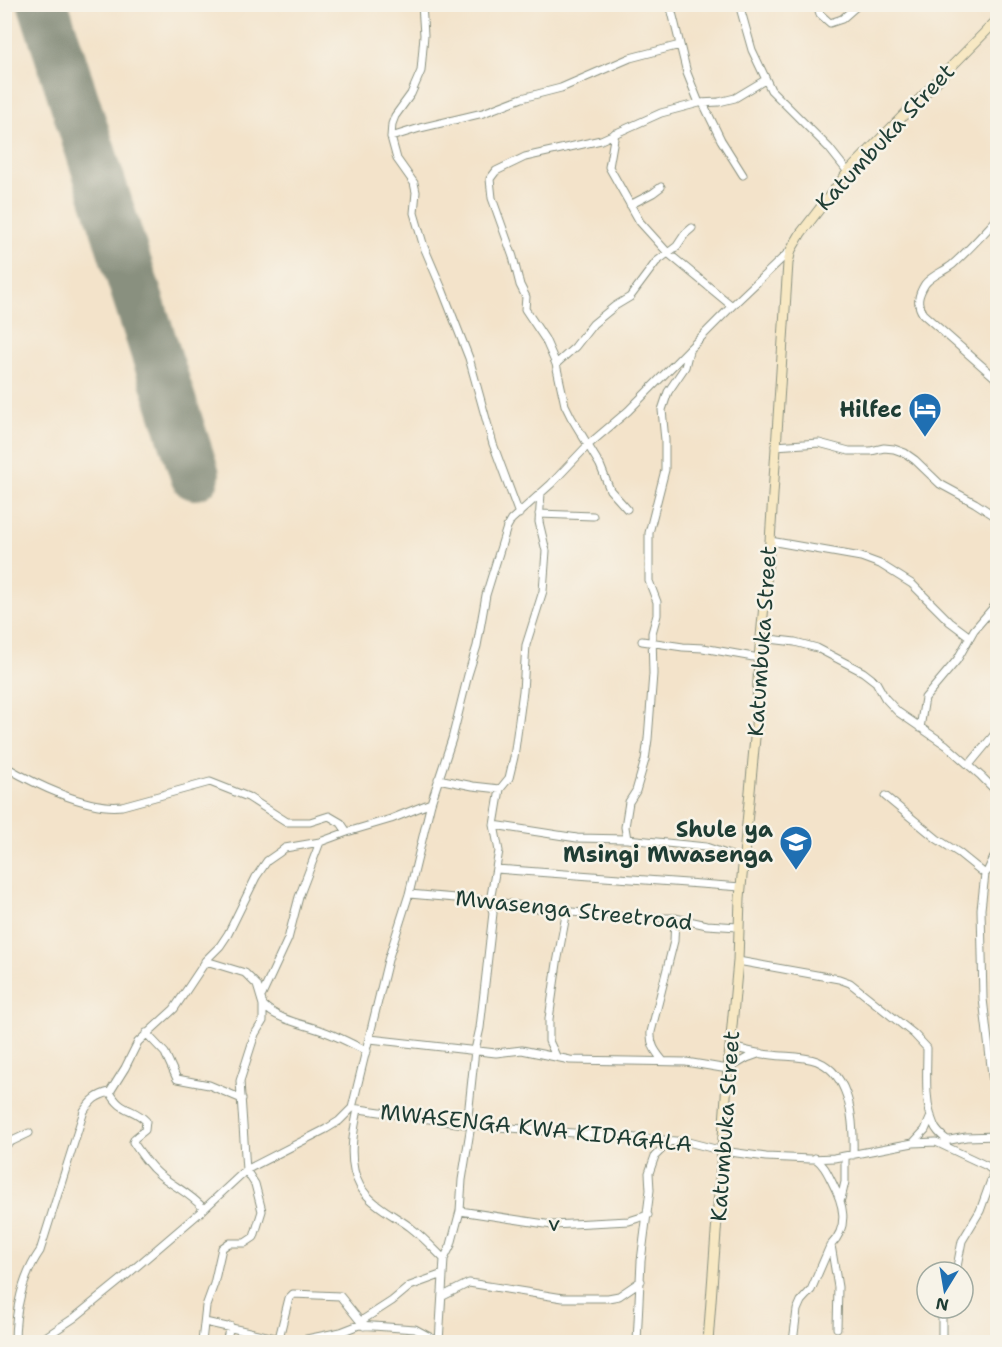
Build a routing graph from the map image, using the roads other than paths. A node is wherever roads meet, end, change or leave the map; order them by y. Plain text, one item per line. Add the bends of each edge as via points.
1 (422, 4) edge
2 (670, 4) edge
3 (739, 4) edge
4 (817, 4) edge
5 (860, 4) edge
6 (998, 18) edge
7 (680, 45) junction
8 (765, 81) junction
9 (701, 103) junction
10 (615, 133) junction
11 (391, 137) junction
12 (848, 172) junction
13 (743, 175) dead end
14 (660, 187) dead end
15 (630, 205) junction
16 (998, 218) edge
17 (692, 228) dead end
18 (791, 250) junction
19 (668, 253) junction
20 (732, 306) junction
21 (689, 351) junction
22 (556, 364) junction
23 (998, 380) edge
24 (588, 445) junction
25 (775, 446) junction
26 (541, 493) junction
27 (627, 509) dead end
28 (519, 514) junction
29 (540, 514) junction
30 (593, 516) dead end
31 (998, 518) edge
32 (770, 541) junction
33 (998, 602) edge
34 (970, 637) junction
35 (761, 638) junction
36 (642, 641) dead end
37 (652, 643) junction
38 (759, 658) junction
39 (920, 728) junction
40 (998, 730) edge
41 (969, 765) junction
42 (4, 766) edge
43 (438, 779) junction
44 (500, 789) junction
45 (998, 793) edge
46 (885, 796) dead end
47 (431, 803) junction
48 (494, 825) junction
49 (347, 832) junction
50 (627, 839) junction
51 (320, 842) junction
52 (998, 849) edge
53 (744, 860) junction
54 (496, 869) junction
55 (998, 869) edge
56 (987, 872) junction
57 (741, 887) junction
58 (409, 894) junction
59 (490, 901) junction
60 (567, 910) junction
61 (675, 918) junction
62 (738, 927) junction
63 (205, 961) junction
64 (738, 961) junction
65 (262, 995) junction
66 (263, 1005) junction
67 (146, 1033) junction
68 (370, 1039) junction
69 (731, 1047) junction
70 (475, 1050) junction
71 (367, 1051) junction
72 (761, 1053) junction
73 (556, 1056) junction
74 (663, 1061) junction
75 (728, 1069) junction
76 (110, 1092) junction
77 (242, 1099) junction
78 (355, 1108) junction
79 (931, 1115) junction
80 (471, 1125) junction
81 (998, 1125) edge
82 (29, 1133) dead end
83 (998, 1136) edge
84 (946, 1140) junction
85 (670, 1141) junction
86 (936, 1142) junction
87 (913, 1143) junction
88 (4, 1145) edge
89 (723, 1151) junction
90 (849, 1155) junction
91 (815, 1158) junction
92 (246, 1170) junction
93 (996, 1173) edge
94 (841, 1198) junction
95 (204, 1209) junction
96 (460, 1210) junction
97 (648, 1215) junction
98 (831, 1245) junction
99 (444, 1259) junction
100 (958, 1260) edge
101 (443, 1274) junction
102 (640, 1281) junction
103 (443, 1296) junction
104 (942, 1320) edge
105 (205, 1322) junction
106 (362, 1323) junction
107 (230, 1326) junction
108 (837, 1328) dead end
109 (279, 1338) junction
110 (15, 1342) edge
111 (38, 1342) edge
112 (202, 1342) edge
113 (226, 1342) edge
114 (293, 1342) edge
115 (439, 1342) edge
116 (637, 1342) edge
117 (708, 1342) edge
118 (793, 1342) edge
119 (942, 1342) edge

1 - 11 street via 421,71 395,116
2 - 7 street
3 - 8 street
4 - 5 street via 820,14 830,23 842,19
6 - 12 main road, Katumbuka Street
7 - 9 street
7 - 11 street via 630,58 561,88 483,113
8 - 9 street via 735,98
8 - 12 street
9 - 10 street via 661,113
9 - 13 street
10 - 15 street via 609,166
10 - 22 street via 588,144 525,157 496,171 490,179 492,198 526,297 525,309
11 - 28 street via 397,159 414,183 414,213 424,247 469,358 493,444
12 - 18 main road, Katumbuka Street
14 - 15 street
15 - 19 street
16 - 23 street via 951,266 931,277 918,302 923,314
17 - 19 street
18 - 20 street
18 - 25 main road, Katumbuka Street
19 - 20 street
19 - 22 street via 656,262 630,297 593,324
20 - 21 street
21 - 24 street
21 - 37 street via 685,367 668,392 662,410 665,470 649,533 649,580 657,602
22 - 24 street via 565,405
24 - 26 street
24 - 27 street via 610,490
25 - 31 street via 819,443 849,451 894,449 915,460 940,484
25 - 32 main road, Katumbuka Street
26 - 28 street
26 - 29 street
28 - 43 street via 507,527 490,580 477,646
29 - 30 street
29 - 44 street via 546,551 543,591 526,645 514,757 509,778
32 - 34 street via 880,564 912,584
32 - 35 main road, Katumbuka Street
33 - 34 street
34 - 39 street via 957,660 925,698
35 - 38 main road, Katumbuka Street
35 - 39 street via 817,648 863,672 876,682 892,705
36 - 37 street
37 - 38 street
37 - 50 street via 648,739 636,791 629,802
38 - 53 main road, Katumbuka Street
39 - 41 street
40 - 41 street
41 - 45 street
42 - 49 street via 73,798 111,807 210,782 248,797 287,822 310,822 329,816
43 - 44 street
43 - 47 street
44 - 48 street
46 - 56 street via 937,839
47 - 49 street
47 - 58 street
48 - 50 street via 577,838
48 - 54 street via 499,851
49 - 51 street
50 - 53 street via 706,847
51 - 63 street via 285,848 267,861 228,934
51 - 65 street via 288,939
52 - 56 street
53 - 57 main road, Katumbuka Street
54 - 57 street
54 - 59 street
55 - 56 street
56 - 81 street via 981,909 983,999
57 - 62 main road, Katumbuka Street
58 - 59 street, Mwasenga Streetroad
58 - 68 street via 388,960
59 - 60 street, Mwasenga Streetroad
59 - 70 street via 493,913
60 - 61 street, Mwasenga Streetroad
60 - 73 street via 549,1019 549,1041
61 - 62 street, Mwasenga Streetroad
61 - 74 street via 674,941 651,1032 655,1051
62 - 64 main road, Katumbuka Street
63 - 65 street via 245,972
63 - 67 street via 174,1009
64 - 69 main road, Katumbuka Street
64 - 79 street via 850,983 914,1034 927,1048 926,1083
65 - 66 street
66 - 71 street via 288,1020
66 - 77 street via 263,1021 242,1072
67 - 76 street
67 - 77 street via 165,1053 177,1079 209,1085
68 - 70 street
68 - 71 street
69 - 72 street
69 - 75 main road, Katumbuka Street
70 - 73 street via 522,1050
70 - 80 street via 468,1116
71 - 78 street
72 - 75 street
72 - 90 street via 806,1058 832,1070 841,1082 851,1112 854,1132
73 - 74 street via 581,1061
74 - 75 street
75 - 89 main road, Katumbuka Street
76 - 95 street via 119,1106 146,1121 145,1130 133,1142 152,1168
76 - 110 street via 93,1099 84,1111 40,1251 26,1276
77 - 92 street
78 - 80 street, MWASENGA KWA KIDAGALA
78 - 92 street via 326,1129
78 - 99 street via 353,1153 359,1184
79 - 84 street via 934,1126
79 - 87 street via 925,1130
80 - 85 street, MWASENGA KWA KIDAGALA
80 - 96 street
82 - 88 street
83 - 84 street
84 - 86 street
85 - 89 street, MWASENGA KWA KIDAGALA
85 - 97 street via 652,1164
86 - 87 street, MWASENGA KWA KIDAGALA
86 - 93 street, MWASENGA KWA KIDAGALA
87 - 90 street, MWASENGA KWA KIDAGALA
89 - 91 street, MWASENGA KWA KIDAGALA
89 - 117 main road, Katumbuka Street
90 - 91 street, MWASENGA KWA KIDAGALA
90 - 94 street
91 - 94 street via 823,1164
92 - 95 street
92 - 105 street via 255,1184 262,1211 258,1231 250,1241 229,1243 222,1248
93 - 100 street via 982,1208 962,1241
94 - 98 street via 841,1228
95 - 111 street via 74,1318
96 - 97 street, v via 552,1226 629,1221
96 - 99 street
97 - 102 street
98 - 108 street via 838,1287
98 - 118 street via 813,1286 797,1310
99 - 101 street
101 - 103 street
101 - 106 street via 410,1286
102 - 103 street via 619,1296 608,1298 563,1298 469,1283
102 - 116 street
103 - 115 street
104 - 119 street
105 - 107 street
105 - 112 street
106 - 109 street via 340,1296 293,1294
106 - 114 street
106 - 115 street via 415,1329
107 - 109 street
107 - 113 street
109 - 114 street

